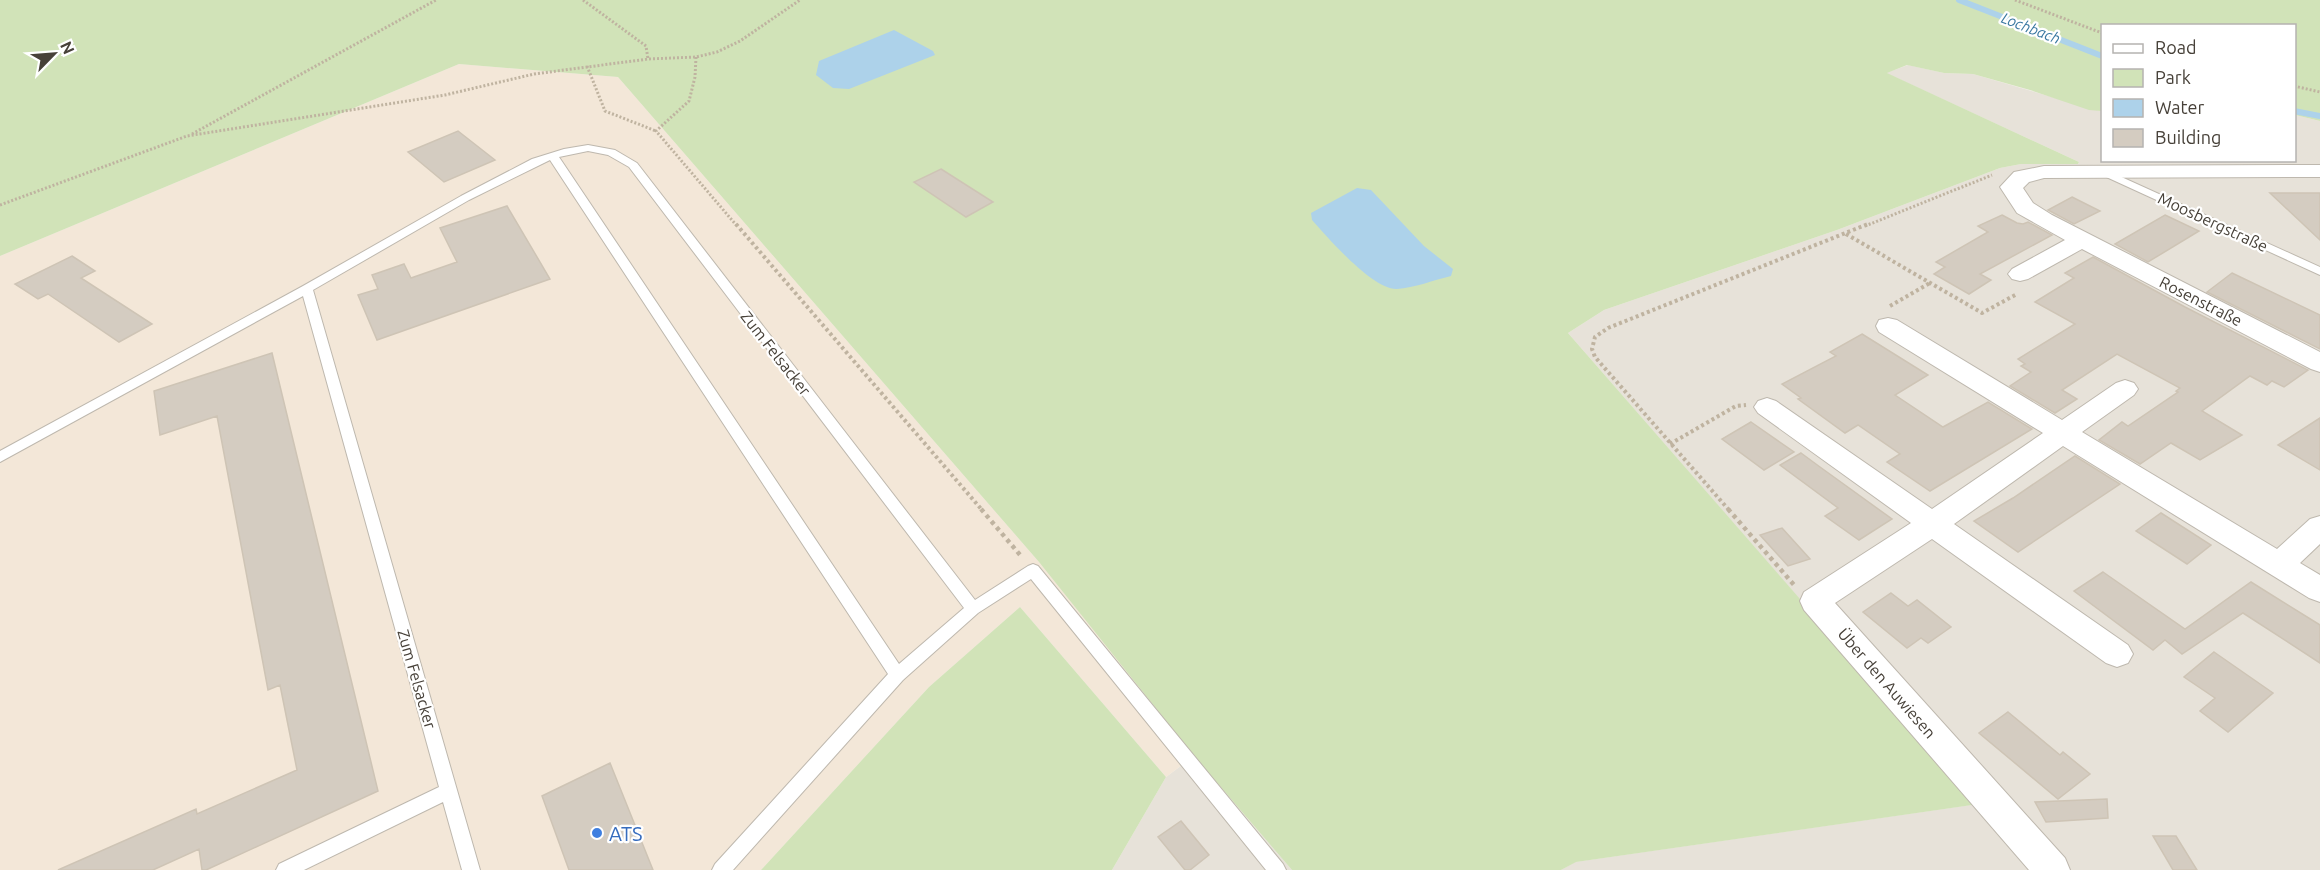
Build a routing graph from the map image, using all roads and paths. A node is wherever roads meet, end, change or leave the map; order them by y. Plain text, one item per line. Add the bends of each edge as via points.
1 (436, 0) edge
2 (583, 0) edge
3 (800, 0) edge
4 (2015, 0) edge
5 (2101, 32) edge
6 (696, 57) junction
7 (648, 58) junction
8 (587, 66) junction
9 (2296, 86) edge
10 (2320, 92) edge
11 (656, 131) junction
12 (187, 136) junction
13 (552, 155) junction
14 (2320, 171) edge
15 (2106, 173) junction
16 (2022, 177) junction
17 (0, 205) edge
18 (1845, 234) junction
19 (2082, 240) junction
20 (2320, 271) edge
21 (2020, 274) joint
22 (1931, 283) junction
23 (307, 289) junction
24 (1888, 326) joint
25 (2320, 363) edge
26 (2125, 389) dead end
27 (1767, 407) joint
28 (2063, 432) junction
29 (1670, 444) junction
30 (0, 457) edge
31 (1932, 524) junction
32 (2320, 527) edge
33 (2279, 565) junction
34 (1033, 570) junction
35 (2320, 591) edge
36 (1815, 602) junction
37 (973, 609) junction
38 (2117, 654) dead end
39 (897, 675) junction
40 (449, 791) junction
41 (285, 870) edge
42 (471, 870) edge
43 (721, 870) edge
44 (1277, 870) edge
45 (2052, 870) edge

1 - 12 path
2 - 7 path via 646,46
3 - 6 path via 740,40
4 - 5 path
6 - 7 path
6 - 11 path via 689,101
7 - 8 path
8 - 11 path via 605,111
8 - 12 path via 445,95
9 - 10 path
11 - 34 path
12 - 17 path
13 - 23 lane, Zum Felsacker via 465,198
13 - 37 lane, Zum Felsacker via 588,148 611,152 633,165
13 - 39 lane
14 - 15 street, Moosbergstraße
15 - 16 street, Moosbergstraße via 2044,172
15 - 20 lane, Moosbergstraße
16 - 18 path via 1998,172
16 - 19 street, Rosenstraße via 2011,187 2025,208
18 - 22 path
18 - 29 path via 1608,328 1595,337 1595,357
19 - 21 street
19 - 25 street, Rosenstraße
21 - 22 path via 2026,290 1982,313
22 - 24 path via 1886,308
23 - 30 lane, Zum Felsacker
23 - 40 lane, Zum Felsacker
24 - 28 street
26 - 28 street
27 - 29 path via 1736,406
27 - 31 street
28 - 31 street
28 - 33 street
29 - 36 path via 1798,590
31 - 36 street
31 - 38 street
32 - 33 street
33 - 35 street
34 - 37 lane
34 - 44 lane
36 - 45 street, Über den Auwiesen
37 - 39 lane
39 - 43 lane
40 - 41 lane
40 - 42 lane, Zum Felsacker

